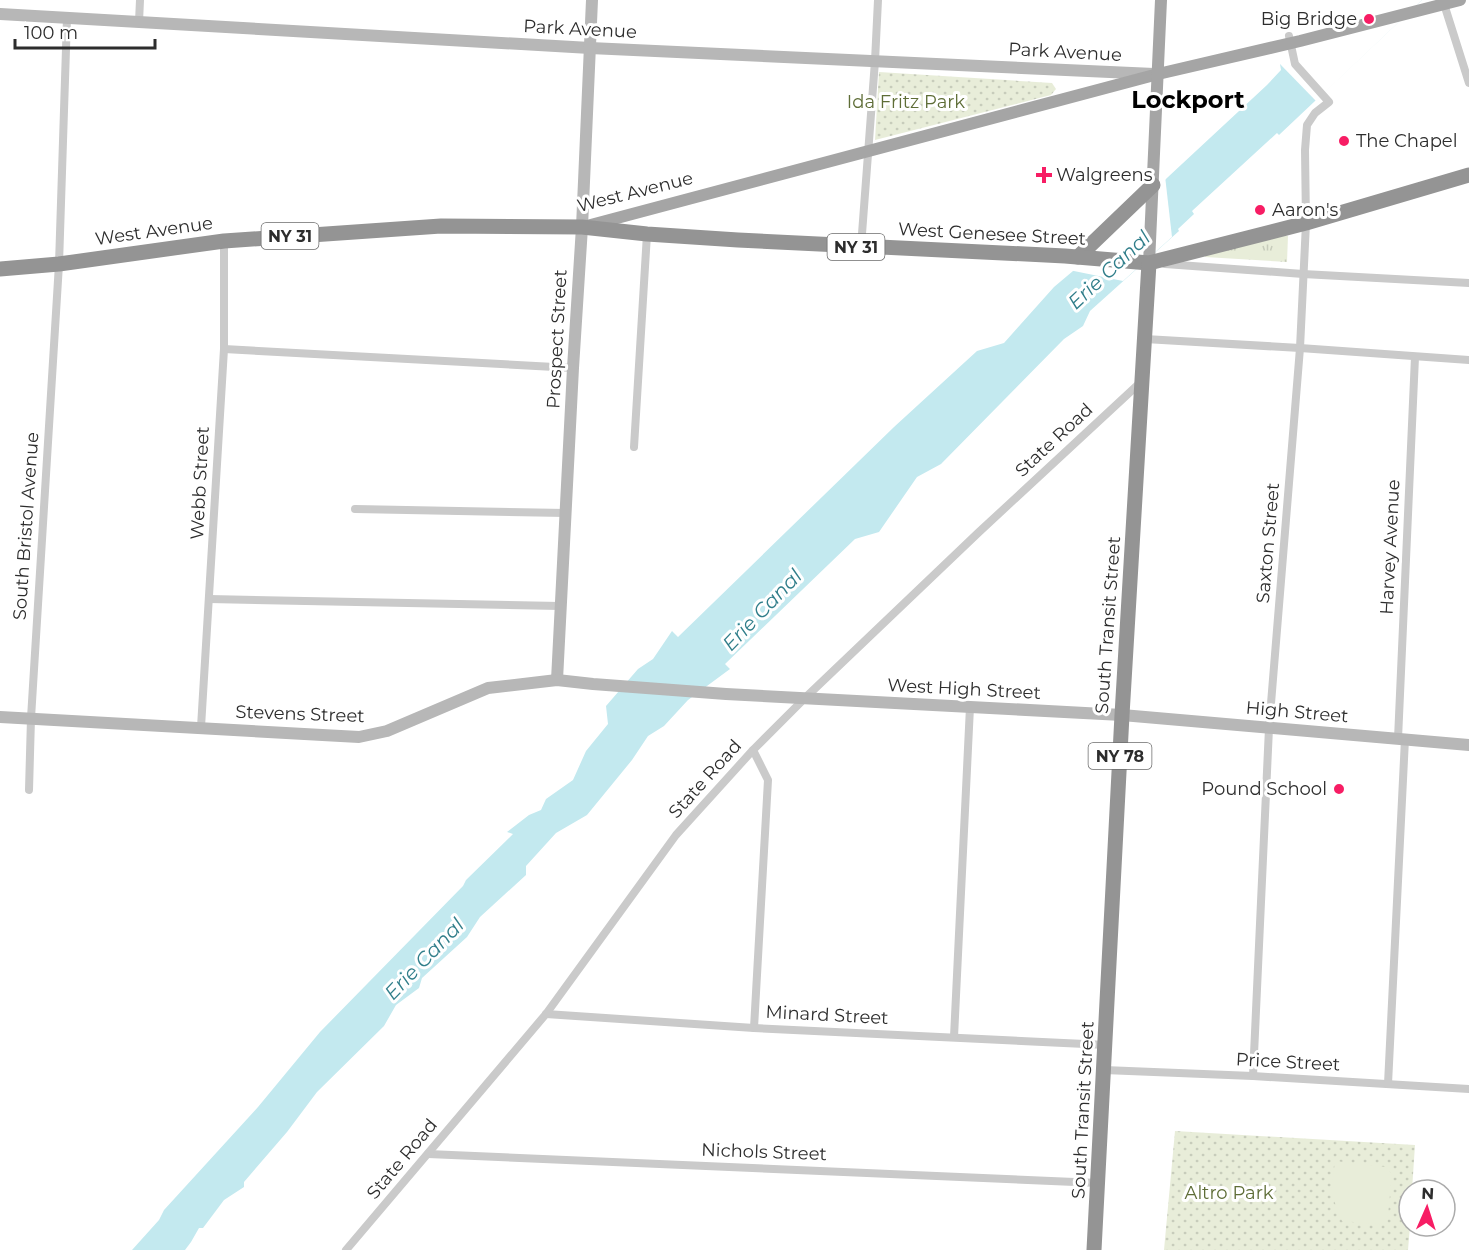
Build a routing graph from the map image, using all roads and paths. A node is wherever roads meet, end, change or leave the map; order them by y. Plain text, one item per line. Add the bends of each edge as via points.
1 (140, 0) edge
2 (592, 0) edge
3 (878, 0) edge
4 (1161, 0) edge
5 (1460, 0) edge
6 (1424, 1) edge
7 (1442, 2) edge
8 (0, 14) edge
9 (67, 18) junction
10 (139, 22) junction
11 (1293, 43) junction
12 (590, 48) junction
13 (875, 61) junction
14 (1158, 74) junction
15 (1469, 82) edge
16 (869, 151) junction
17 (1469, 175) edge
18 (1153, 179) junction
19 (1306, 223) junction
20 (582, 227) junction
21 (647, 234) junction
22 (224, 241) junction
23 (861, 247) junction
24 (1072, 256) junction
25 (1148, 261) junction
26 (59, 264) junction
27 (0, 269) edge
28 (1303, 274) junction
29 (1469, 282) edge
30 (1145, 339) junction
31 (1300, 348) junction
32 (224, 349) junction
33 (1415, 357) junction
34 (1469, 360) edge
35 (573, 368) junction
36 (1143, 380) junction
37 (634, 447) dead end
38 (355, 508) dead end
39 (566, 513) junction
40 (209, 599) junction
41 (560, 606) junction
42 (557, 680) junction
43 (805, 698) junction
44 (970, 707) junction
45 (1122, 716) junction
46 (0, 717) edge
47 (31, 718) junction
48 (201, 728) junction
49 (1269, 728) junction
50 (1401, 739) junction
51 (1469, 745) edge
52 (753, 750) junction
53 (29, 790) dead end
54 (546, 1014) junction
55 (754, 1028) junction
56 (954, 1037) junction
57 (1106, 1045) junction
58 (1104, 1070) junction
59 (1253, 1076) junction
60 (1388, 1084) junction
61 (1469, 1089) edge
62 (428, 1154) junction
63 (1098, 1183) junction
64 (346, 1250) edge
65 (1095, 1250) edge

1 - 10 street
2 - 12 street, Prospect Street
3 - 13 street
4 - 14 main road, NY 78
5 - 7 main road
6 - 11 main road via 1311,31
7 - 11 main road
7 - 15 street
8 - 9 street, Park Avenue
9 - 10 street, Park Avenue
9 - 26 street, South Bristol Avenue
10 - 12 street, Park Avenue
11 - 14 main road, West Avenue
11 - 19 street, Saxton Street via 1295,64 1329,102 1306,125
12 - 13 street, Park Avenue
12 - 20 street, Prospect Street
13 - 14 street, Park Avenue
13 - 16 street
14 - 16 main road, West Avenue
14 - 18 main road, South Transit Street / NY 78
16 - 20 main road, West Avenue
16 - 23 street
17 - 19 highway, NY 31
18 - 24 highway
18 - 25 main road, South Transit Street / NY 78
19 - 25 highway, NY 31
19 - 28 street, Saxton Street
20 - 21 highway, West Genesee Street / NY 31
20 - 22 highway, West Avenue / NY 31 via 441,226
20 - 35 street, Prospect Street
21 - 23 highway, West Genesee Street / NY 31
21 - 37 street
22 - 26 highway, West Avenue / NY 31
22 - 32 street, Webb Street
23 - 24 highway, West Genesee Street / NY 31
24 - 25 highway, West Genesee Street / NY 31
25 - 28 street
25 - 30 highway, South Transit Street / NY 78
26 - 27 highway, West Avenue / NY 31
26 - 47 street, South Bristol Avenue
28 - 29 street
28 - 31 street, Saxton Street
30 - 31 street
30 - 36 highway, South Transit Street / NY 78
31 - 33 street
31 - 49 street, Saxton Street
32 - 35 street
32 - 40 street, Webb Street
33 - 34 street
33 - 50 street, Harvey Avenue
35 - 39 street, Prospect Street
36 - 43 street, State Road
36 - 45 highway, South Transit Street / NY 78
38 - 39 street
39 - 41 street, Prospect Street
40 - 41 street
40 - 48 street, Webb Street
41 - 42 street, Prospect Street
42 - 43 street, Stevens Street
42 - 48 street, Stevens Street via 488,688 387,731 360,737
43 - 44 street, West High Street
43 - 52 street, State Road
44 - 45 street, West High Street
44 - 56 street
45 - 49 street, High Street
45 - 57 highway, South Transit Street / NY 78
46 - 47 street, Stevens Street
47 - 48 street, Stevens Street
47 - 53 street, South Bristol Avenue
49 - 50 street, High Street
49 - 59 street, Saxton Street
50 - 51 street, High Street
50 - 60 street, Harvey Avenue
52 - 54 street, State Road via 676,835
52 - 55 street via 768,780
54 - 55 street, Minard Street
54 - 62 street, State Road
55 - 56 street, Minard Street
56 - 57 street, Minard Street
57 - 58 highway, South Transit Street / NY 78
58 - 59 street, Price Street
58 - 63 highway, South Transit Street / NY 78
59 - 60 street, Price Street
60 - 61 street, Price Street
62 - 63 street, Nichols Street
62 - 64 street, State Road
63 - 65 highway, South Transit Street / NY 78

